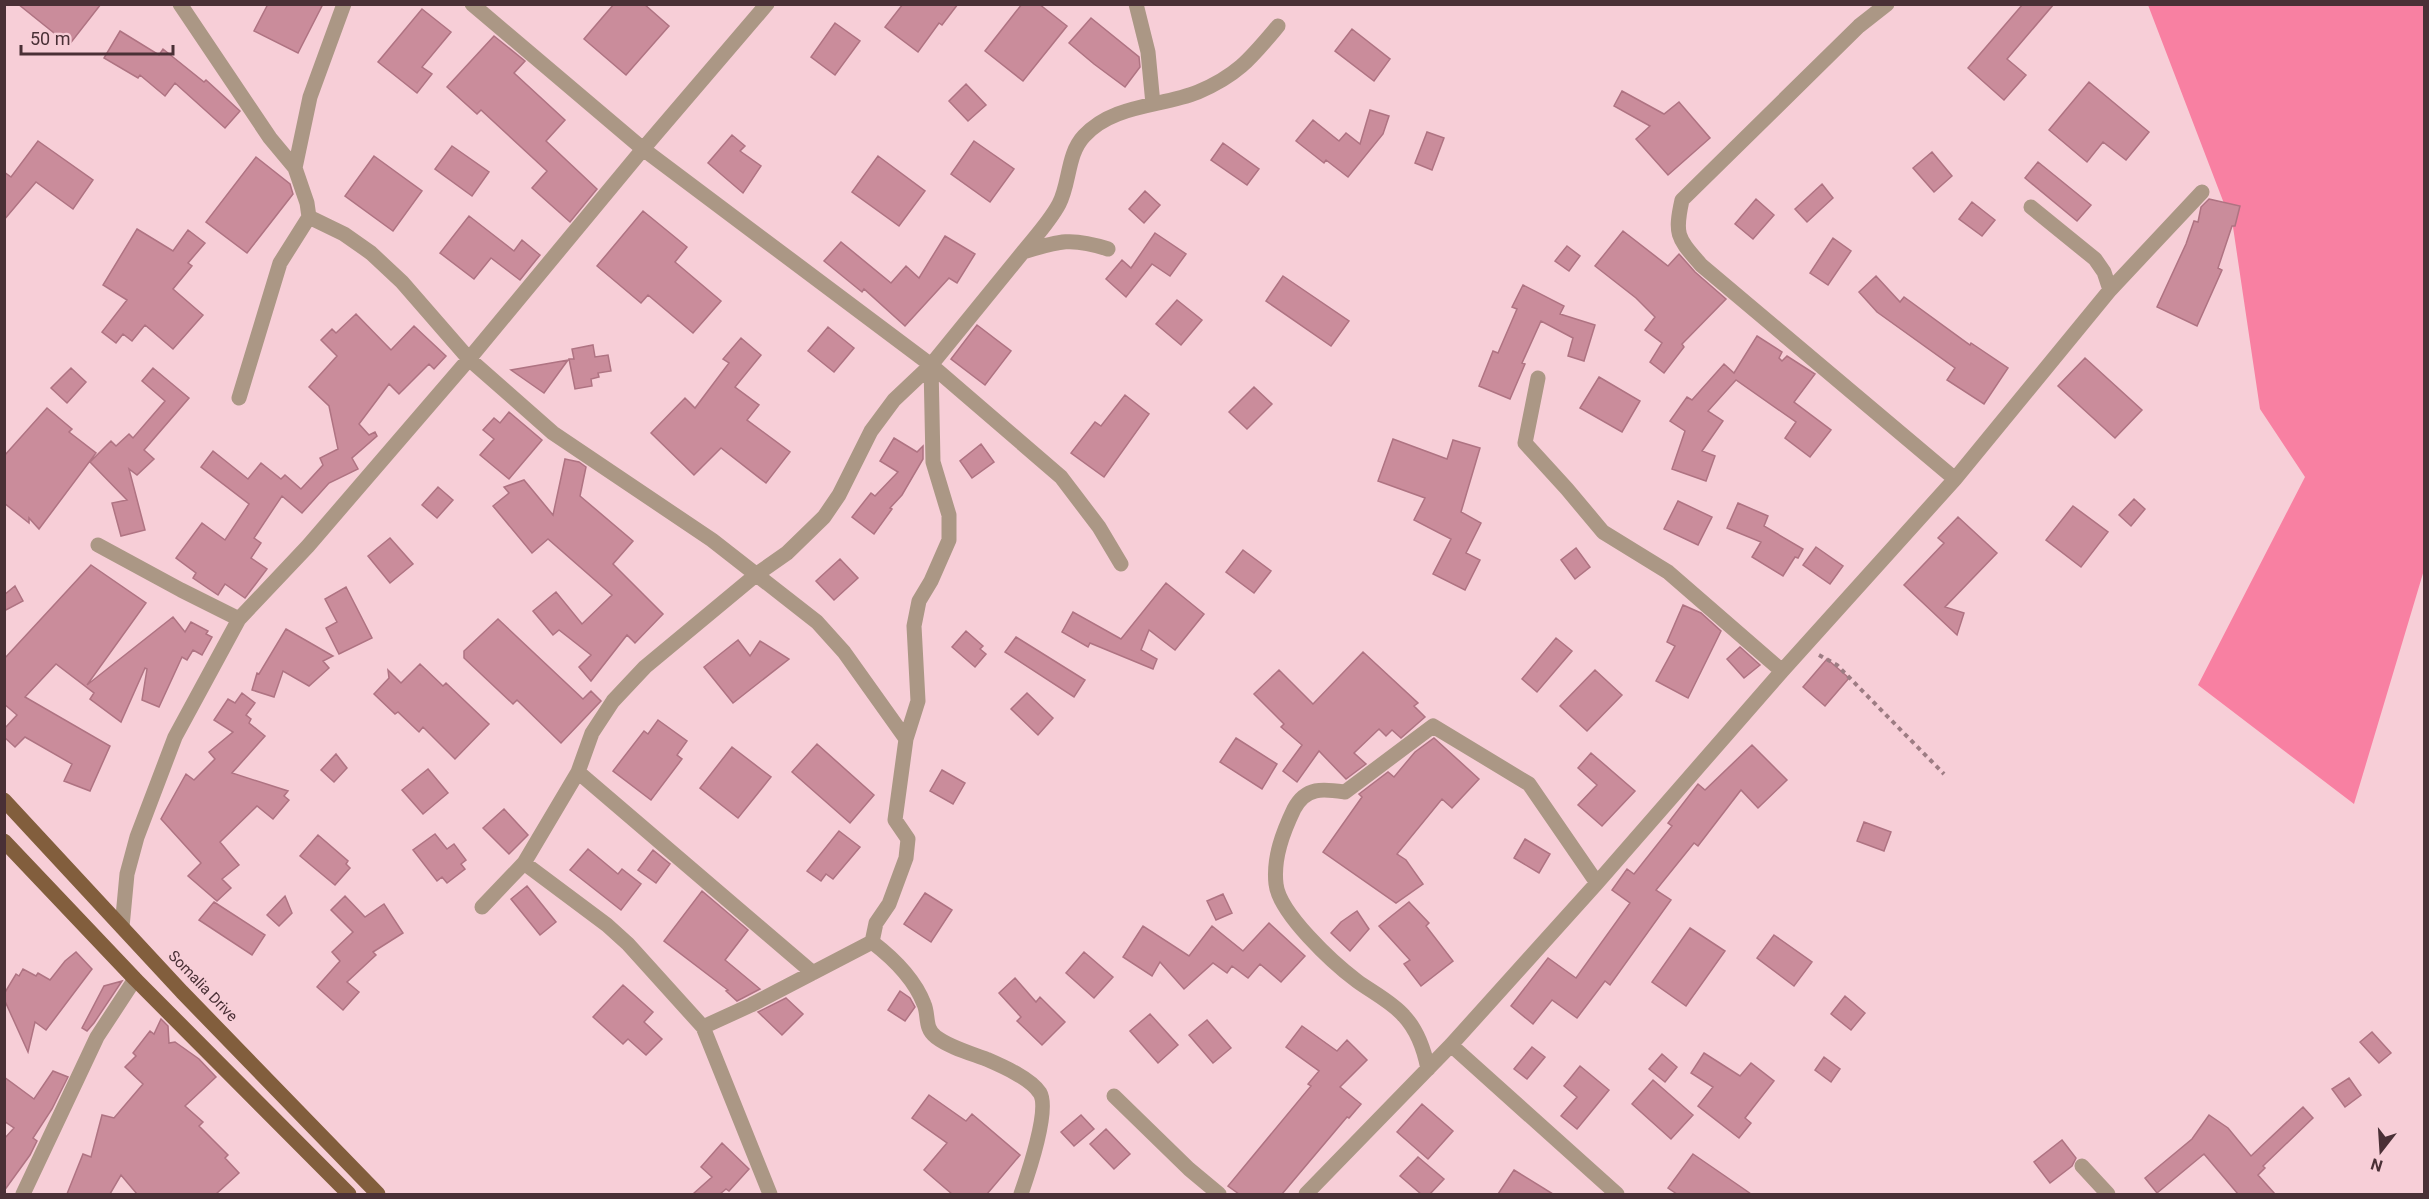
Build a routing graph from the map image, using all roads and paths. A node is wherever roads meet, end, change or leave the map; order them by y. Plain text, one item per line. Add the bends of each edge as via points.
1 (180, 4) edge
2 (344, 4) edge
3 (472, 4) edge
4 (767, 4) edge
5 (1136, 4) edge
6 (1887, 4) edge
7 (1278, 26) dead end
8 (1153, 104) junction
9 (643, 148) junction
10 (296, 168) junction
11 (2202, 192) dead end
12 (2031, 207) dead end
13 (309, 217) junction
14 (1108, 249) dead end
15 (1023, 252) junction
16 (2110, 290) junction
17 (469, 359) junction
18 (931, 365) junction
19 (1538, 378) dead end
20 (239, 398) dead end
21 (1955, 479) junction
22 (98, 545) dead end
23 (1121, 564) dead end
24 (757, 574) junction
25 (239, 619) junction
26 (1804, 646) junction
27 (1782, 671) junction
28 (906, 739) junction
29 (578, 772) junction
30 (1944, 774) dead end
31 (4, 800) edge
32 (4, 841) edge
33 (524, 863) junction
34 (1598, 883) junction
35 (482, 907) dead end
36 (122, 927) junction
37 (872, 942) junction
38 (813, 973) junction
39 (135, 979) junction
40 (703, 1027) junction
41 (1451, 1046) junction
42 (1428, 1069) junction
43 (1114, 1096) dead end
44 (2082, 1166) dead end
45 (23, 1194) edge
46 (349, 1194) edge
47 (378, 1194) edge
48 (770, 1194) edge
49 (1021, 1194) edge
50 (1219, 1194) edge
51 (1306, 1194) edge
52 (1617, 1194) edge
53 (2108, 1194) edge

1 - 10 street via 270,138
2 - 10 street via 310,97
3 - 9 street
4 - 9 street
5 - 8 street via 1148,52
6 - 21 street via 1682,200 1677,223 1680,239 1701,265
7 - 8 street via 1233,75 1196,93
8 - 15 street via 1112,115 1083,136 1072,158 1059,204
9 - 17 street
9 - 18 street
10 - 13 street
11 - 16 street
12 - 16 street via 2095,260
13 - 17 street via 344,234 370,253 402,282
13 - 20 street via 280,262
14 - 15 street via 1083,241 1059,241
15 - 18 street
16 - 21 street
17 - 24 street via 553,433
17 - 25 street via 308,546
18 - 23 street via 1061,477
18 - 24 street via 894,400 871,431 824,517 787,553
18 - 28 street via 933,462 949,516 949,540 919,601 914,626 918,701
19 - 27 street via 1525,443 1535,456 1603,532 1668,572
21 - 26 street
22 - 25 street
24 - 28 street via 817,622 844,652
24 - 29 street via 645,666 613,701 592,733
25 - 36 street via 175,737 127,874
26 - 27 street
26 - 30 path via 1837,665
27 - 34 street
28 - 37 street via 895,820 908,839 906,858 889,904 876,923
29 - 33 street
29 - 38 street
31 - 36 main road, Somalia Drive
32 - 39 main road
33 - 35 street
33 - 40 street via 628,944
34 - 41 street
34 - 42 street via 1529,784 1433,726 1345,792 1322,789 1309,793 1296,806 1277,852 1276,885 1291,915 1316,946 1403,1014 1423,1046
36 - 47 main road, Somalia Drive
37 - 38 street
37 - 49 street via 894,958 917,991 925,1005 927,1026 935,1037 996,1064 1039,1091 1043,1102 1037,1140
38 - 40 street
39 - 45 street via 97,1038
39 - 46 main road
40 - 48 street
41 - 42 street
41 - 52 street
42 - 51 street
43 - 50 street
44 - 53 street

